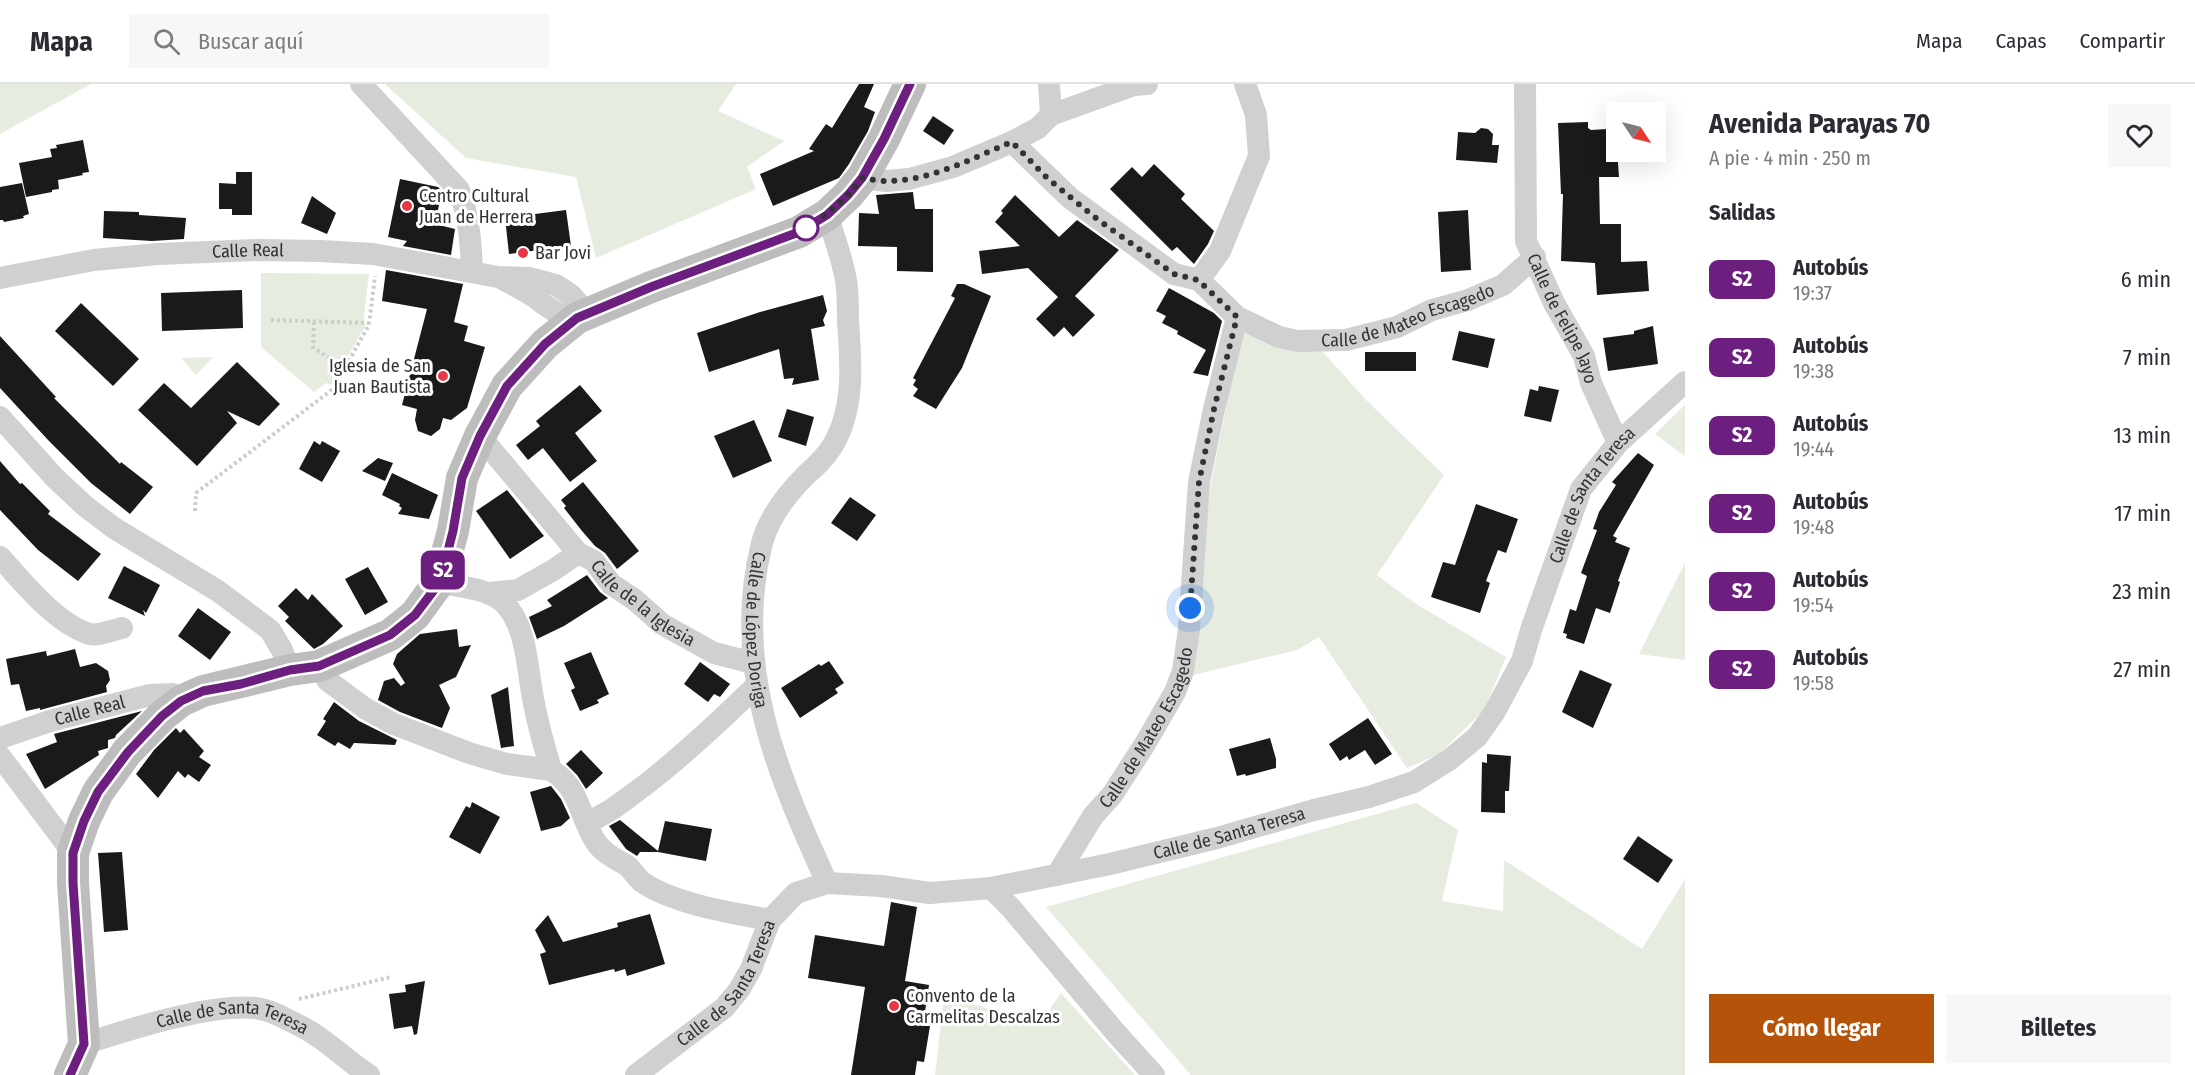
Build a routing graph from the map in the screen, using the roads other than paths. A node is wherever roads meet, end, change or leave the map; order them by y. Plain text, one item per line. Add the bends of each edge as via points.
1 (361, 84) edge
2 (910, 84) edge
3 (1049, 84) edge
4 (1147, 84) edge
5 (1245, 84) edge
6 (1525, 84) edge
7 (1051, 115) junction
8 (1012, 142) junction
9 (862, 178) junction
10 (827, 215) junction
11 (1535, 257) junction
12 (472, 272) junction
13 (498, 277) junction
14 (0, 278) edge
15 (1198, 280) junction
16 (538, 302) junction
17 (582, 316) junction
18 (1237, 317) junction
19 (538, 352) junction
20 (1685, 382) edge
21 (0, 417) edge
22 (480, 436) junction
23 (1617, 442) junction
24 (578, 553) junction
25 (0, 557) edge
26 (440, 582) junction
27 (490, 594) junction
28 (122, 628) dead end
29 (753, 663) junction
30 (304, 668) junction
31 (756, 686) junction
32 (181, 701) junction
33 (0, 738) edge
34 (0, 756) edge
35 (551, 770) junction
36 (586, 822) junction
37 (73, 853) junction
38 (1057, 874) junction
39 (827, 883) junction
40 (991, 888) junction
41 (770, 920) junction
42 (84, 1044) junction
43 (70, 1075) edge
44 (369, 1075) edge
45 (636, 1075) edge
46 (1154, 1075) edge

1 - 12 street via 459,190 469,231
2 - 9 street
3 - 7 street
4 - 7 street
5 - 15 street via 1256,115 1259,156 1220,251
6 - 11 street, Calle de Felipe Jayo via 1526,241
7 - 8 street via 1038,128
8 - 9 street via 953,167 909,179
8 - 15 street, Calle de Mateo Escagedo via 1047,178 1097,219 1174,274
9 - 10 street
10 - 17 street via 799,232
10 - 29 street, Calle de López Doriga via 846,282 851,386 834,445 789,494 762,542 752,616
11 - 18 street, Calle de Mateo Escagedo via 1503,285 1396,327 1347,340 1298,341 1279,337
11 - 23 street, Calle de Felipe Jayo via 1554,303 1584,356 1591,383
12 - 13 street, Calle Real
12 - 14 street, Calle Real via 373,254 258,250 94,260
13 - 16 street, Calle Real
13 - 17 street, Calle Real via 530,278 556,285 571,295
15 - 18 street, Calle de Mateo Escagedo
16 - 17 street, Calle Real via 558,314
16 - 19 street via 543,318
17 - 19 street
18 - 38 street, Calle de Mateo Escagedo via 1199,482 1183,672 1145,744
19 - 22 street via 507,386
20 - 23 street, Calle de Santa Teresa
21 - 30 street via 85,506 218,591 270,630 282,650
22 - 24 street, Calle de la Iglesia
22 - 26 street via 462,478
23 - 38 street, Calle de Santa Teresa via 1581,489 1522,661 1477,737 1449,760 1414,782 1369,797 1217,838
24 - 27 street via 518,590
24 - 29 street, Calle de la Iglesia via 594,561 611,584 662,624 714,653
25 - 28 street via 68,623 92,634
26 - 27 street
26 - 30 street via 415,615 390,635
27 - 35 street via 504,603 520,630
29 - 31 street, Calle de López Doriga
30 - 32 street via 203,691
30 - 35 street via 394,724 469,753 507,764
31 - 36 street via 651,780 604,815
31 - 39 street, Calle de López Doriga via 785,781
32 - 33 street, Calle Real via 173,694 150,695
32 - 37 street via 128,752 98,792
34 - 37 street
35 - 36 street via 571,787
36 - 41 street via 606,854 629,867 641,881 702,906
37 - 42 street
38 - 40 street, Calle de Santa Teresa
39 - 40 street, Calle de Santa Teresa via 930,893
39 - 41 street, Calle de Santa Teresa via 796,893
40 - 46 street
41 - 45 street, Calle de Santa Teresa via 751,969 724,1008
42 - 43 street
42 - 44 street, Calle de Santa Teresa via 203,1012 253,1008 308,1030

